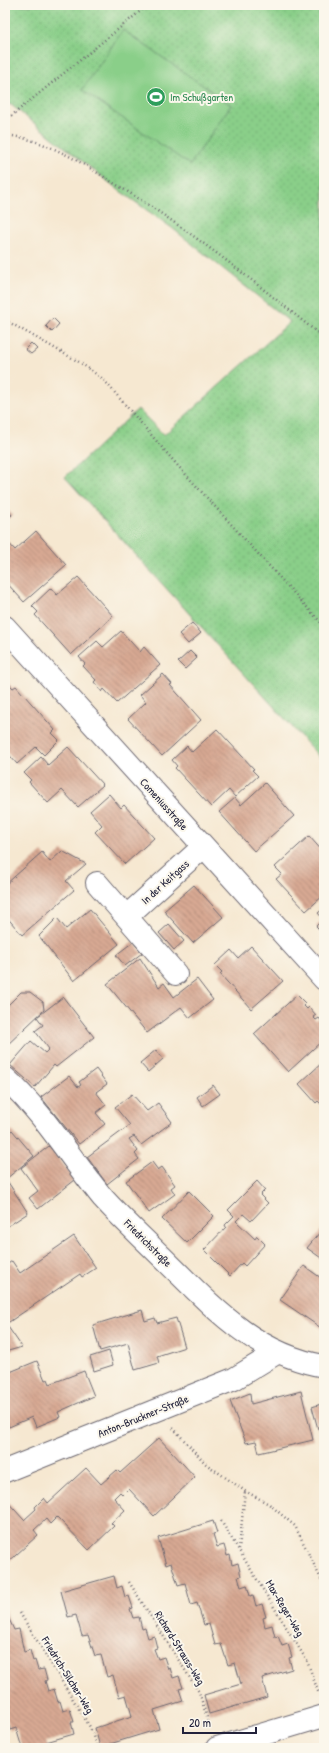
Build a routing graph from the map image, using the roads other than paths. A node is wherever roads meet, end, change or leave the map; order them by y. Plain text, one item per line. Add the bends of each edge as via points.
1 (5, 628) edge
2 (203, 847) junction
3 (97, 883) dead end
4 (127, 916) junction
5 (176, 974) dead end
6 (324, 979) edge
7 (5, 1078) edge
8 (278, 1352) junction
9 (324, 1366) edge
10 (5, 1471) edge
11 (322, 1705) edge
12 (215, 1741) edge

1 - 2 street, Comeniusstraße
2 - 4 street, In der Keitgass
2 - 6 street, Comeniusstraße
3 - 4 street
4 - 5 street
7 - 8 street, Friedrichstraße via 30,1103 104,1198 220,1314 247,1335
8 - 9 street, Friedrichstraße
8 - 10 street, Anton-Bruckner-Straße via 234,1379
11 - 12 street

